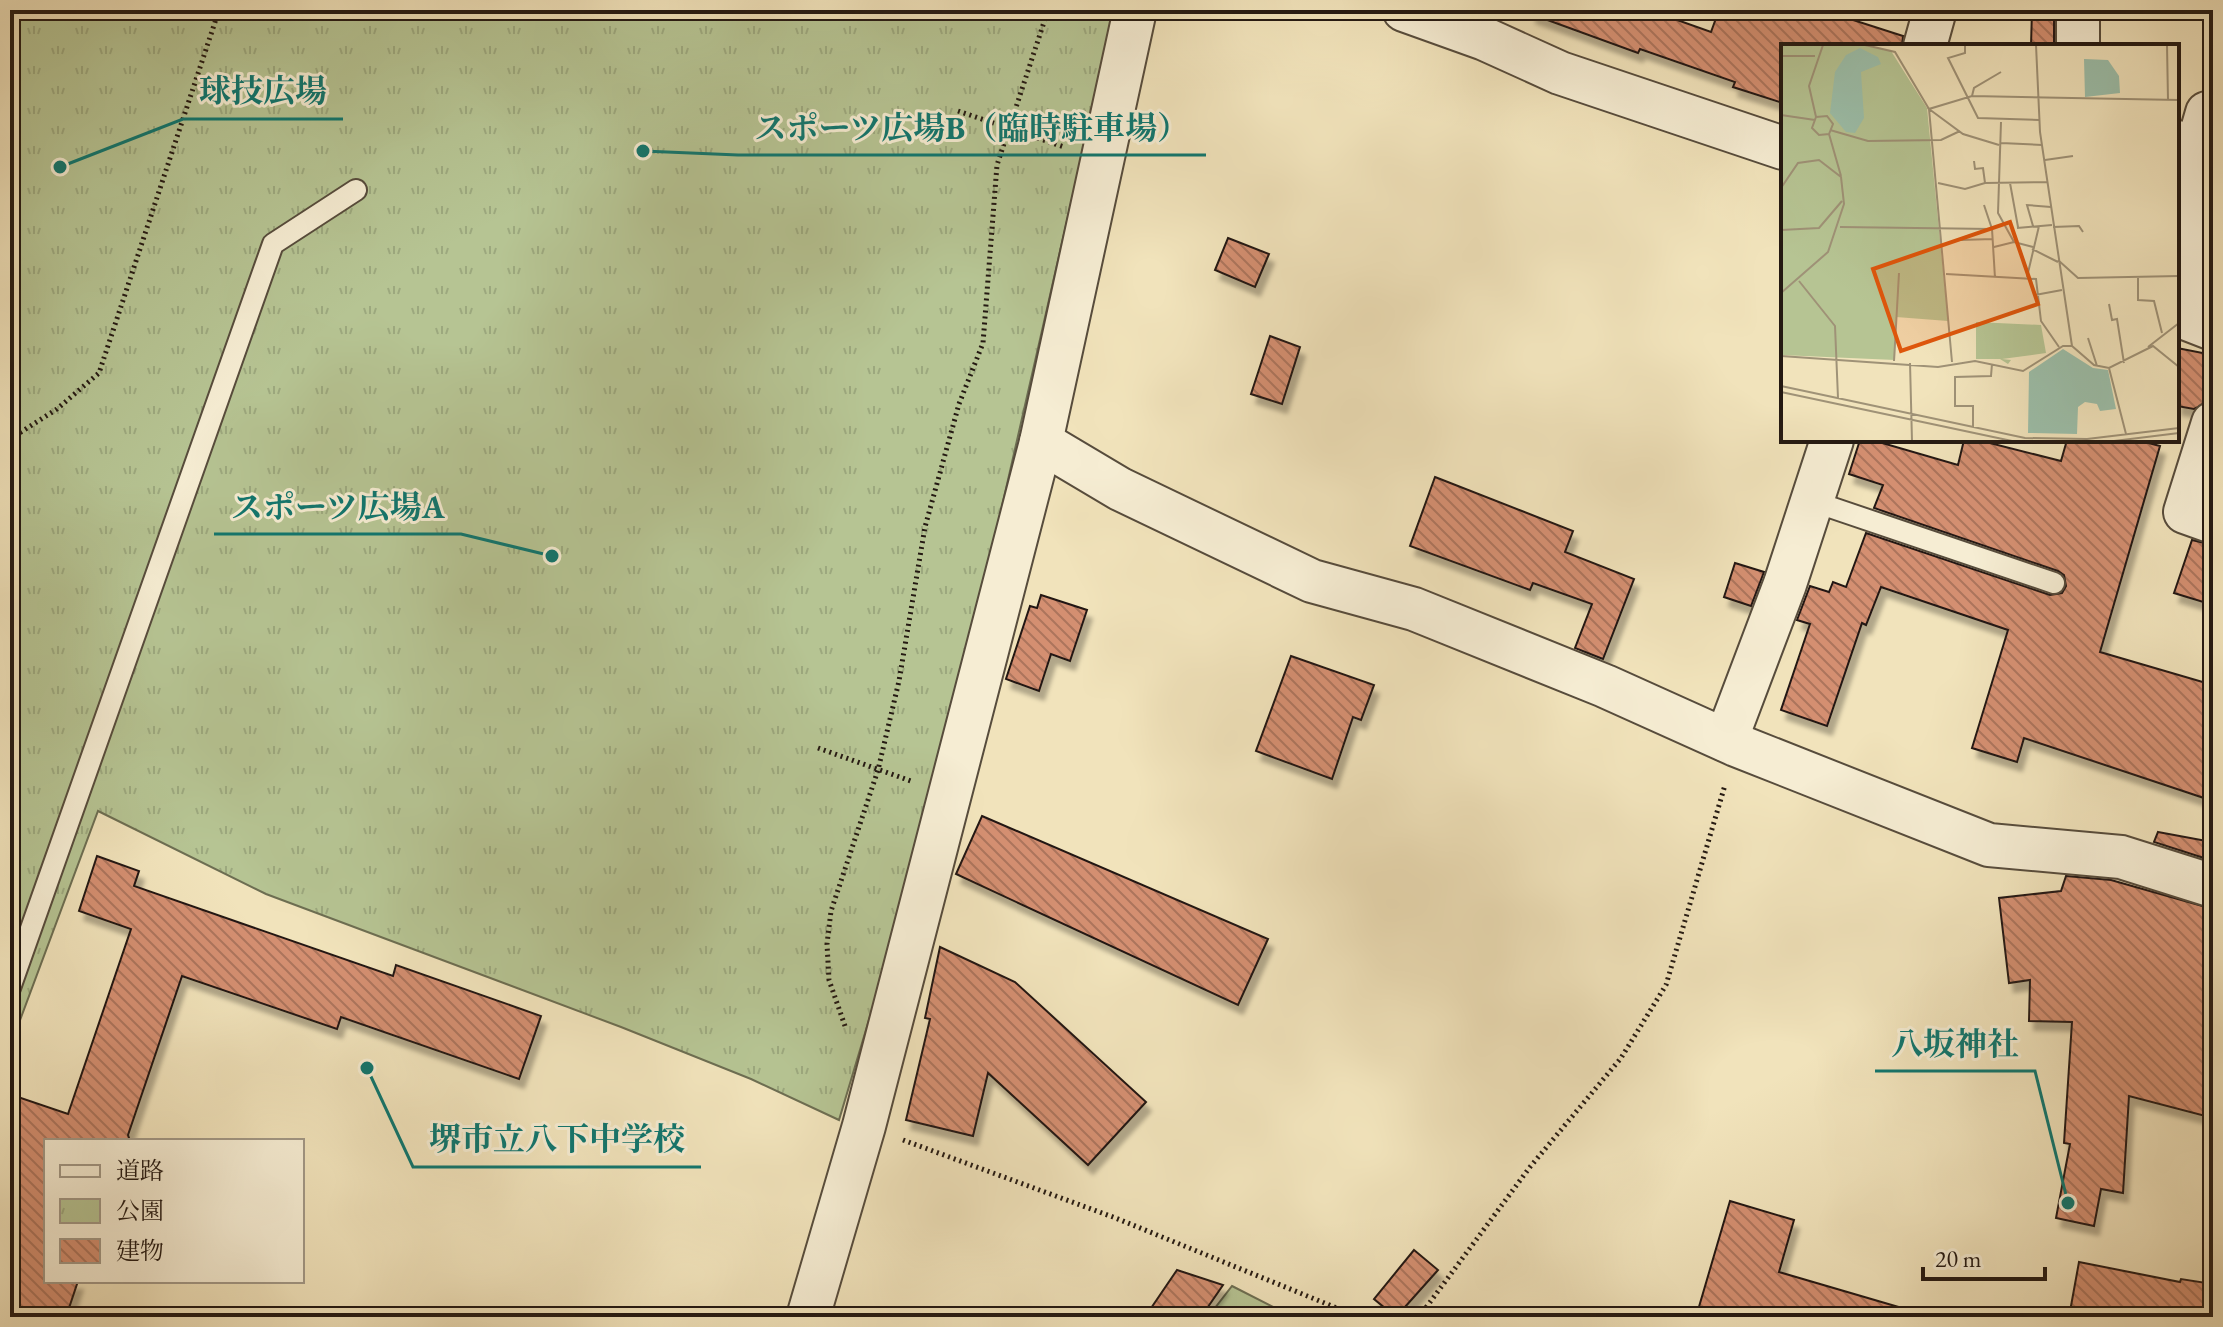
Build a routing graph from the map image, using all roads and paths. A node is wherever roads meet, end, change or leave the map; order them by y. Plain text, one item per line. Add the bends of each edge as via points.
1 (219, 10) edge
2 (1048, 10) edge
3 (1135, 10) edge
4 (2078, 10) edge
5 (1419, 13) edge
6 (2078, 44) edge
7 (958, 111) dead end
8 (2213, 114) edge
9 (1007, 130) junction
10 (1781, 147) edge
11 (2185, 150) edge
12 (1103, 158) junction
13 (356, 190) dead end
14 (2190, 319) edge
15 (2213, 423) edge
16 (10, 439) edge
17 (1041, 442) junction
18 (1831, 442) edge
19 (1812, 501) junction
20 (2213, 522) edge
21 (2054, 583) dead end
22 (1731, 742) junction
23 (818, 748) dead end
24 (878, 770) junction
25 (950, 795) junction
26 (2210, 876) edge
27 (10, 988) edge
28 (875, 1084) junction
29 (864, 1126) junction
30 (808, 1317) edge
31 (1359, 1317) edge
32 (1419, 1317) edge

1 - 16 path via 99,373
2 - 9 path
3 - 12 street
4 - 6 street
5 - 10 street via 1560,73 1644,91
7 - 9 path
8 - 11 street via 2207,113
9 - 12 path
9 - 24 path via 991,200 983,343 956,413 925,527
11 - 14 street via 2193,213
12 - 17 street
13 - 27 lane via 273,244
15 - 20 street via 2185,512
17 - 22 street via 1120,489 1312,581 1414,609
17 - 25 street
18 - 19 street
19 - 21 lane
19 - 22 street
22 - 26 street via 1989,845 2121,857
22 - 32 path via 1666,985 1621,1058 1530,1167
23 - 24 path
24 - 25 path
24 - 28 path via 831,911 827,944 829,980
25 - 28 street
28 - 29 street
29 - 30 street
29 - 31 path via 1113,1217

